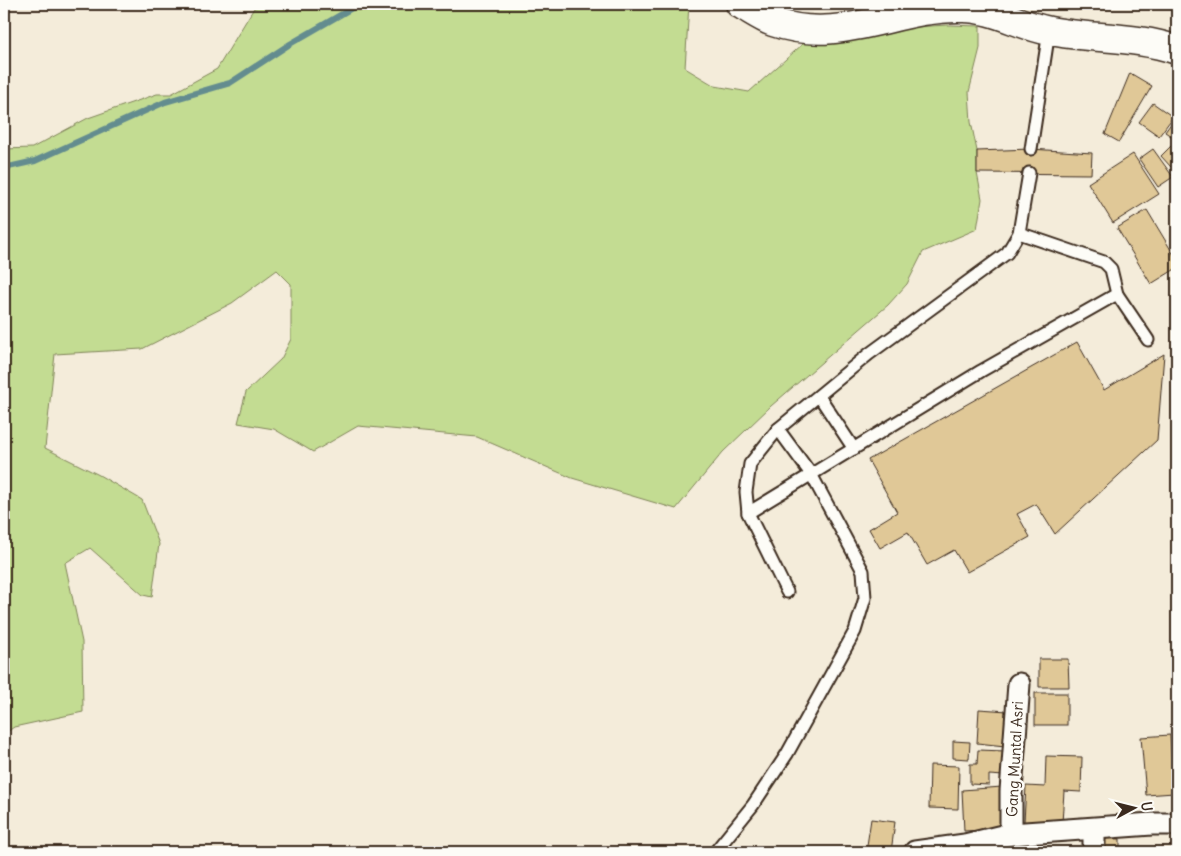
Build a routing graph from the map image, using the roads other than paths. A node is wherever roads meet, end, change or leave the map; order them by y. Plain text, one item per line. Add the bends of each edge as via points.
1 (740, 4) edge
2 (1049, 31) junction
3 (1177, 50) edge
4 (1031, 149) dead end
5 (1029, 173) dead end
6 (1019, 233) junction
7 (1117, 294) junction
8 (1148, 340) dead end
9 (820, 396) junction
10 (778, 428) junction
11 (854, 449) junction
12 (812, 474) junction
13 (748, 513) junction
14 (787, 592) dead end
15 (1019, 684) dead end
16 (1177, 824) edge
17 (1094, 829) junction
18 (1011, 834) junction
19 (965, 849) edge
20 (715, 852) edge
21 (915, 852) edge
22 (1094, 852) edge

1 - 2 main road via 772,21 821,31 948,8 986,12
2 - 3 main road
2 - 4 lane
5 - 6 lane
6 - 7 lane via 1104,262 1111,269
6 - 9 lane via 1007,253 997,262 869,354
7 - 8 lane
7 - 11 lane via 981,371
9 - 10 lane
9 - 11 lane
10 - 12 lane
10 - 13 lane via 750,464 746,492
11 - 12 lane
12 - 13 lane
12 - 20 lane via 863,571 865,598 855,632 792,746 753,805
13 - 14 lane
15 - 18 street, Gang Muntal Asri
16 - 17 street, Gang Muntal Asri
17 - 18 street, Gang Muntal Asri
17 - 22 street
18 - 19 street, Gang Muntal Asri
19 - 21 street, Gang Muntal Asri

